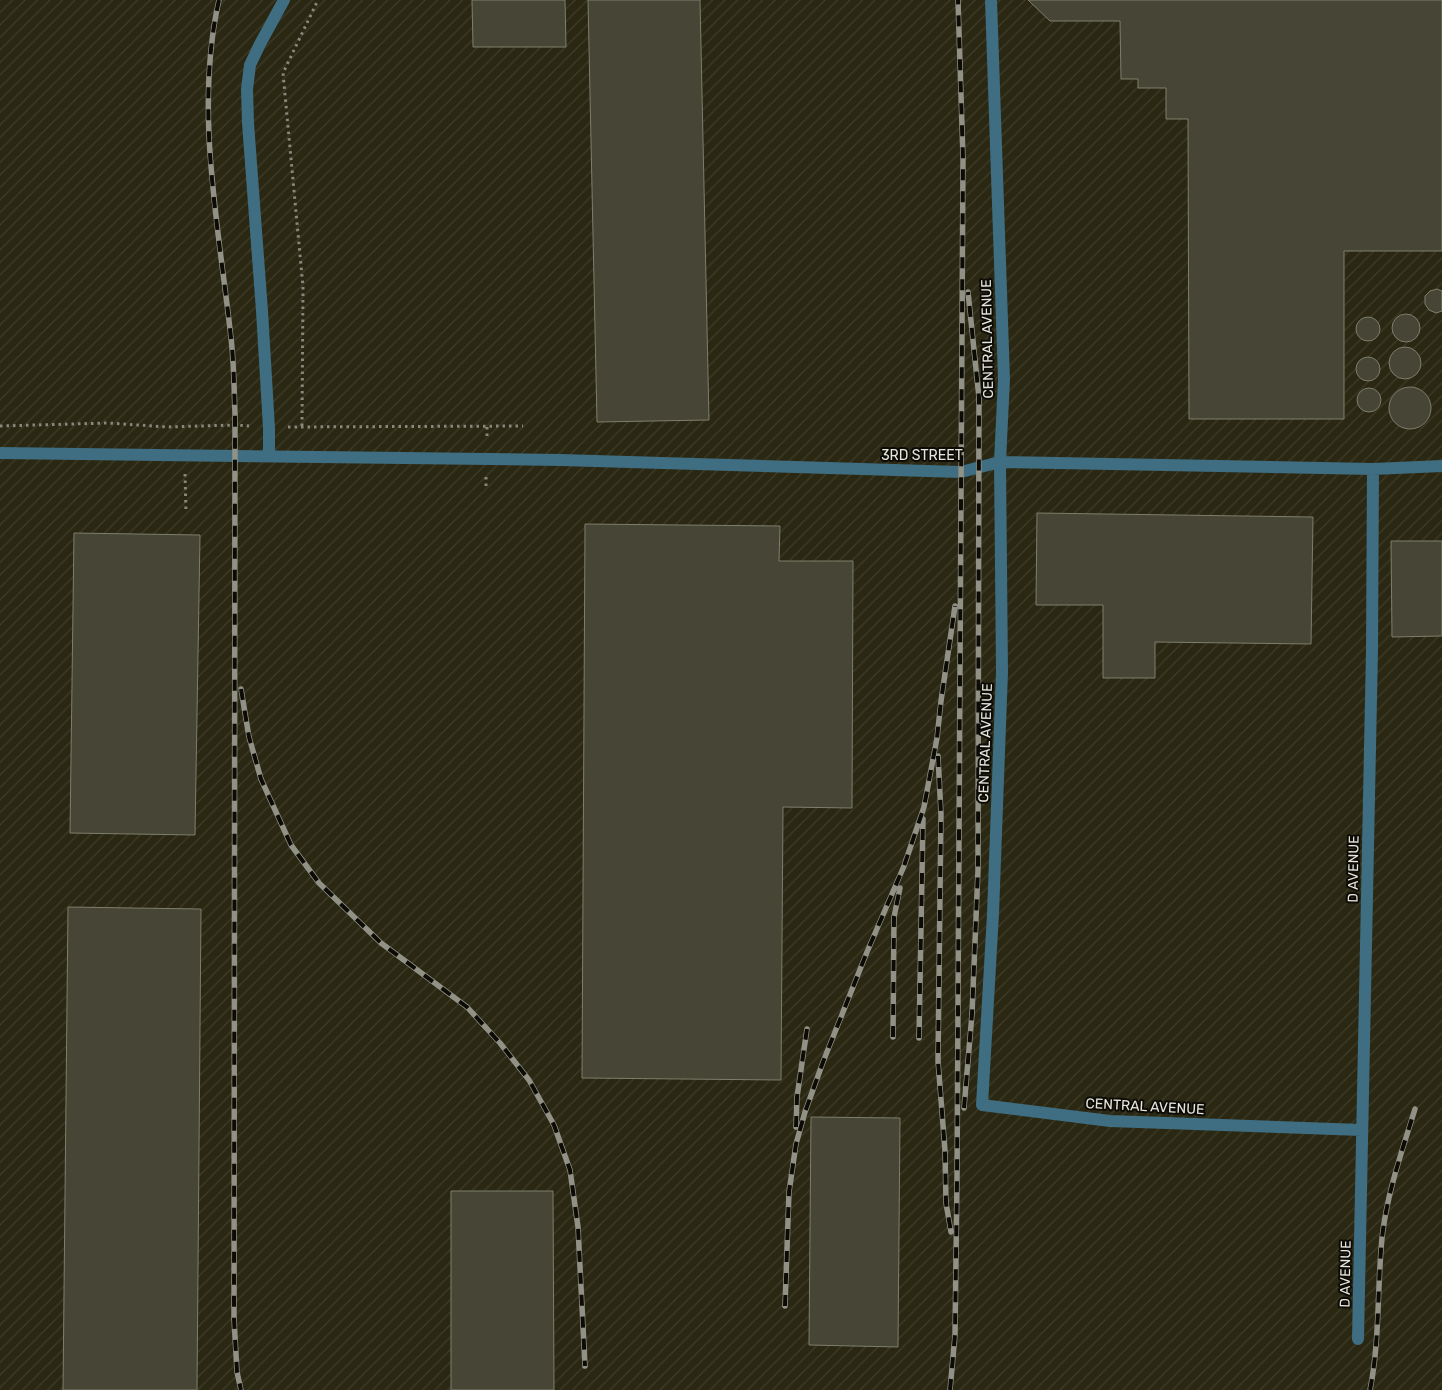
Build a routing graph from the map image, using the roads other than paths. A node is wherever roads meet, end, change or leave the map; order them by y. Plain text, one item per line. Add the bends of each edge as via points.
1 (284, 0) edge
2 (991, 0) edge
3 (0, 453) edge
4 (269, 455) junction
5 (1000, 462) junction
6 (1442, 466) edge
7 (1373, 469) junction
8 (1362, 1130) junction
9 (1358, 1339) dead end

1 - 4 street via 250,65 247,89
2 - 5 street, CENTRAL AVENUE via 1004,379
3 - 4 street, 3RD STREET
4 - 5 street, 3RD STREET via 961,472
5 - 7 street, 3RD STREET
5 - 8 street, CENTRAL AVENUE via 1002,672 982,1105 1110,1121
6 - 7 street
7 - 8 street, D AVENUE
8 - 9 street, D AVENUE

